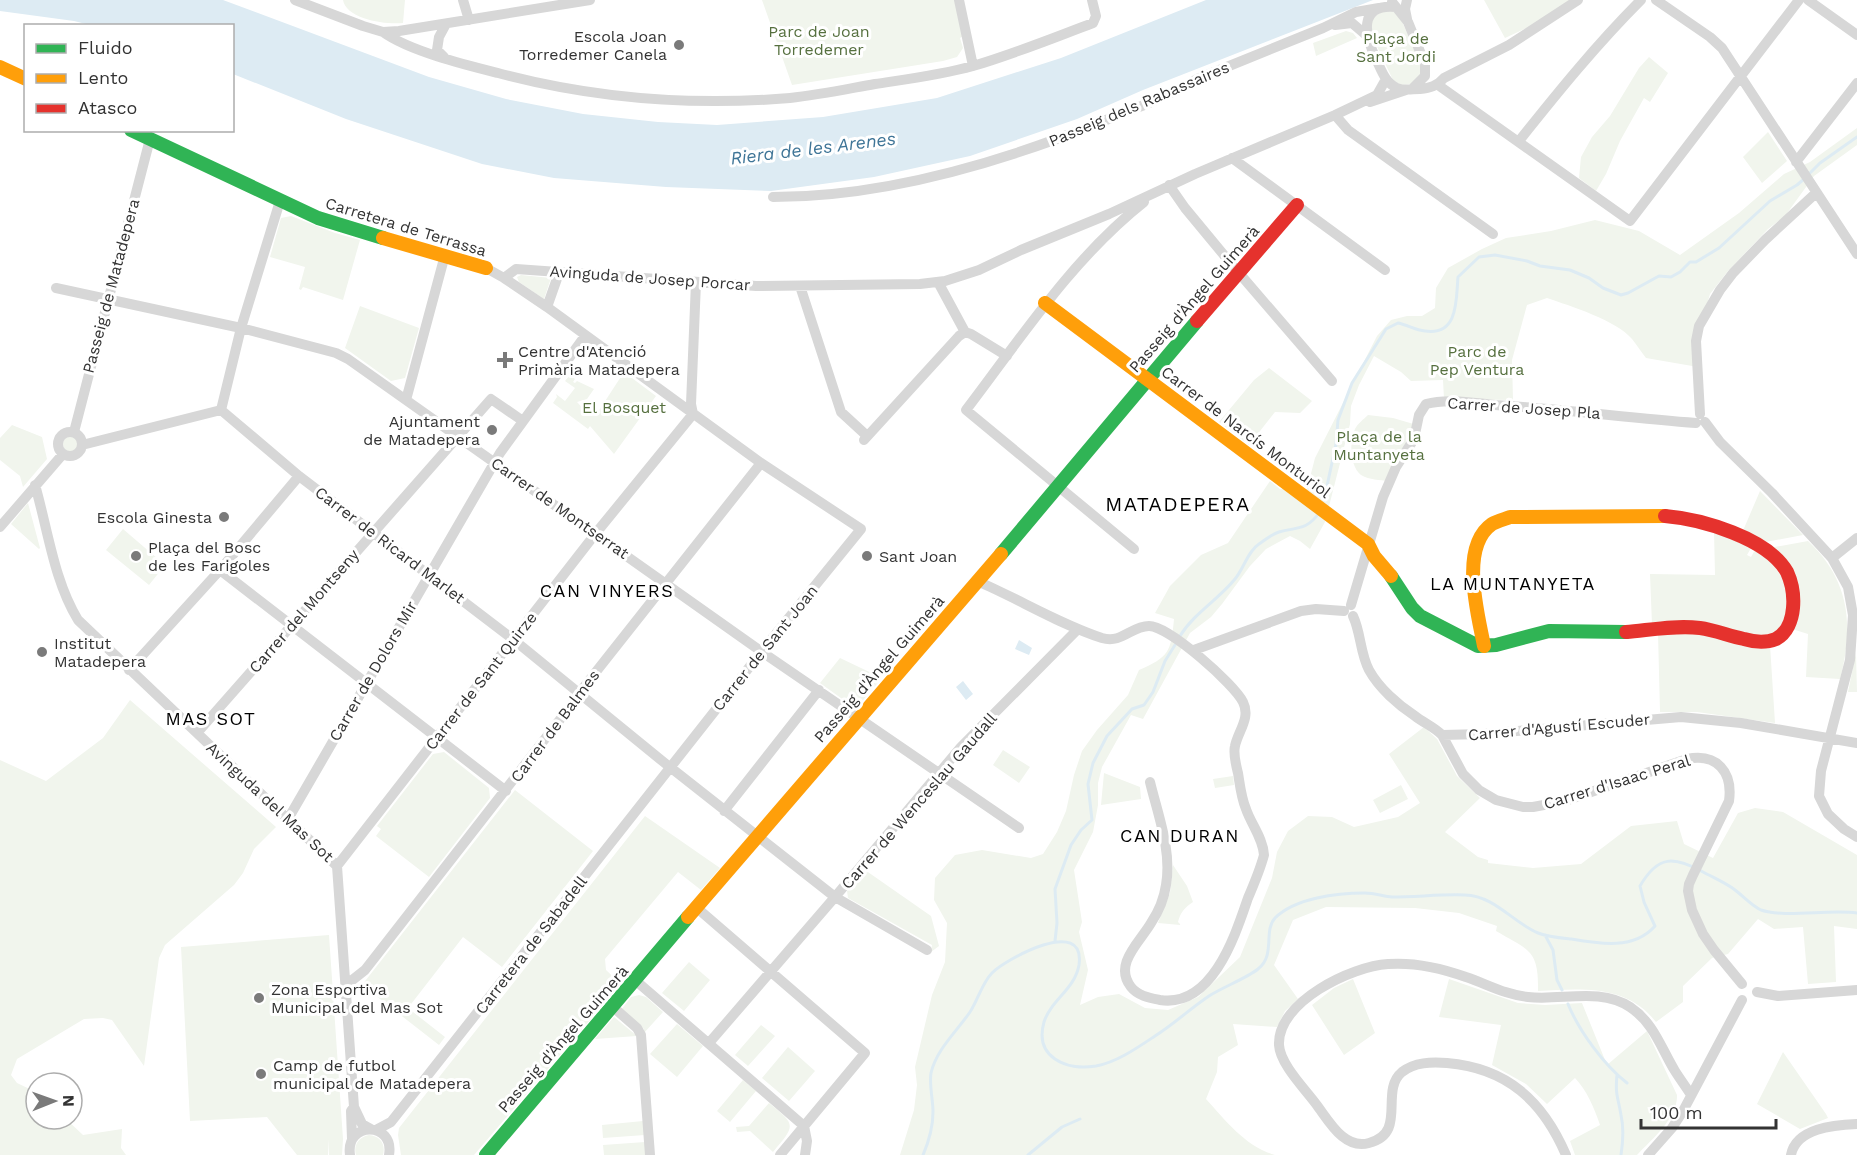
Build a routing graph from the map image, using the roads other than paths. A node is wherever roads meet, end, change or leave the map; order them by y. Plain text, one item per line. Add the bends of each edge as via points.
1 (295, 0) edge
2 (463, 0) edge
3 (590, 0) edge
4 (958, 0) edge
5 (1092, 0) edge
6 (1407, 0) edge
7 (1578, 0) edge
8 (1641, 0) edge
9 (1656, 0) edge
10 (1799, 0) edge
11 (1808, 0) edge
12 (569, 2) edge
13 (1382, 5) edge
14 (470, 20) junction
15 (1408, 22) junction
16 (446, 24) junction
17 (1323, 28) junction
18 (383, 32) junction
19 (1366, 35) junction
20 (1857, 35) edge
21 (447, 59) junction
22 (1425, 64) junction
23 (973, 66) junction
24 (0, 67) edge
25 (1740, 76) junction
26 (24, 78) edge
27 (1386, 79) junction
28 (1441, 82) junction
29 (1857, 83) edge
30 (1409, 90) junction
31 (1358, 104) junction
32 (1335, 115) junction
33 (135, 132) edge
34 (150, 140) junction
35 (1519, 141) junction
36 (1232, 158) junction
37 (1796, 162) junction
38 (1169, 185) junction
39 (1159, 190) junction
40 (1816, 193) junction
41 (773, 197) dead end
42 (280, 201) junction
43 (1297, 205) junction
44 (1107, 214) junction
45 (1116, 225) junction
46 (1493, 234) dead end
47 (1857, 254) edge
48 (445, 255) junction
49 (486, 268) joint
50 (1385, 270) dead end
51 (1238, 272) junction
52 (559, 273) junction
53 (504, 278) junction
54 (696, 282) junction
55 (938, 282) junction
56 (800, 286) junction
57 (56, 288) dead end
58 (108, 299) junction
59 (1046, 303) junction
60 (547, 307) junction
61 (241, 328) junction
62 (965, 332) junction
63 (585, 336) junction
64 (1007, 357) junction
65 (1147, 379) junction
66 (1332, 381) dead end
67 (406, 400) junction
68 (221, 410) junction
69 (693, 414) junction
70 (1700, 420) junction
71 (523, 421) junction
72 (74, 432) junction
73 (457, 435) junction
74 (82, 446) junction
75 (63, 454) junction
76 (495, 461) junction
77 (761, 463) junction
78 (299, 476) junction
79 (35, 485) junction
80 (1056, 486) junction
81 (0, 527) edge
82 (861, 529) joint
83 (374, 531) junction
84 (596, 533) junction
85 (1857, 538) edge
86 (1368, 544) junction
87 (1134, 549) dead end
88 (1832, 558) junction
89 (220, 570) junction
90 (429, 574) junction
91 (977, 581) junction
92 (666, 583) junction
93 (1349, 610) junction
94 (292, 626) junction
95 (1078, 629) junction
96 (514, 640) junction
97 (1484, 646) junction
98 (1194, 650) junction
99 (762, 651) junction
100 (129, 670) junction
101 (366, 684) junction
102 (819, 690) junction
103 (580, 692) junction
104 (859, 718) junction
105 (197, 733) junction
106 (1442, 735) junction
107 (436, 738) junction
108 (1831, 738) junction
109 (1857, 743) edge
110 (671, 768) junction
111 (940, 773) junction
112 (1150, 782) dead end
113 (506, 791) junction
114 (724, 811) junction
115 (288, 819) junction
116 (1019, 828) dead end
117 (757, 836) junction
118 (1857, 837) edge
119 (337, 866) junction
120 (835, 897) junction
121 (697, 908) junction
122 (927, 950) dead end
123 (770, 972) junction
124 (635, 980) junction
125 (1743, 984) junction
126 (346, 986) junction
127 (1857, 990) edge
128 (1756, 992) junction
129 (1742, 1000) junction
130 (613, 1007) junction
131 (709, 1043) junction
132 (1691, 1095) junction
133 (354, 1107) junction
134 (392, 1122) junction
135 (1857, 1124) edge
136 (804, 1126) junction
137 (373, 1129) junction
138 (352, 1139) junction
139 (390, 1152) edge
140 (492, 1153) edge
141 (350, 1155) edge
142 (650, 1155) edge
143 (780, 1155) edge
144 (805, 1155) edge
145 (1566, 1155) edge
146 (1648, 1155) edge
147 (1791, 1155) edge

1 - 18 street via 335,10
2 - 14 street
3 - 12 street
4 - 23 street
5 - 23 street via 1096,16 1093,23
6 - 15 street
7 - 28 street via 1509,45
8 - 35 street via 1583,62
9 - 25 street via 1716,42
10 - 25 street
11 - 20 street
12 - 14 street
13 - 15 street
13 - 17 street, Passeig dels Rabassaires
13 - 19 street via 1366,22
14 - 16 street
15 - 22 street
16 - 18 street
16 - 21 street via 437,50
17 - 19 street, Passeig dels Rabassaires via 1352,23
17 - 41 street, Passeig dels Rabassaires via 1146,104 1002,158 890,185
18 - 21 street
19 - 27 street
21 - 23 street via 522,80 609,95 697,100 791,98
22 - 28 street
22 - 30 street via 1425,76
24 - 26 street
25 - 35 street via 1630,221
25 - 37 street
27 - 30 street via 1396,88
27 - 31 street via 1377,95
28 - 30 street
28 - 35 street
29 - 37 street
30 - 31 street
31 - 32 street
32 - 36 street
32 - 46 street via 1348,130
33 - 34 street, Carretera de Terrassa
34 - 42 street, Carretera de Terrassa
34 - 58 street, Passeig de Matadepera
36 - 38 street
36 - 43 street
37 - 40 street
38 - 39 street
38 - 51 street
39 - 44 street, Avinguda de Josep Porcar
39 - 45 street
40 - 47 street
40 - 70 street via 1733,273 1699,326 1695,336
42 - 48 street, Carretera de Terrassa via 344,227
42 - 61 street
43 - 50 street
43 - 51 street, Passeig d'Àngel Guimerà
44 - 45 street via 1105,225
44 - 55 street, Avinguda de Josep Porcar via 969,274
45 - 59 street
48 - 49 street, Carretera de Terrassa
48 - 67 street
49 - 53 street, Carretera de Terrassa
51 - 65 street, Passeig d'Àngel Guimerà
51 - 66 street
52 - 53 street, Avinguda de Josep Porcar via 516,269
52 - 54 street, Avinguda de Josep Porcar
52 - 60 street
53 - 60 street, Carretera de Terrassa
54 - 56 street, Avinguda de Josep Porcar
54 - 69 street
55 - 56 street, Avinguda de Josep Porcar
55 - 62 street
56 - 62 street via 841,412 865,437
57 - 58 street, Carrer de Montserrat
58 - 61 street, Carrer de Montserrat
58 - 72 street, Passeig de Matadepera
59 - 64 street
59 - 65 street, Carrer de Narcís Monturiol
60 - 63 street, Carretera de Terrassa
61 - 67 street, Carrer de Montserrat via 336,352
61 - 68 street
62 - 64 street
63 - 69 street, Carretera de Terrassa
63 - 71 street, Carrer de Dolors Mir
64 - 80 street via 966,410
65 - 80 street, Passeig d'Àngel Guimerà
65 - 86 street, Carrer de Narcís Monturiol
67 - 73 street, Carrer de Montserrat
68 - 74 street
68 - 78 street, Carrer de Ricard Marlet
69 - 77 street, Carretera de Terrassa
69 - 84 street, Carrer de Sant Quirze
70 - 86 street, Carrer de Josep Pla via 1469,402 1426,404 1420,410 1414,439 1389,481
70 - 88 street
71 - 73 street, Carrer del Montseny via 490,399
71 - 76 street, Carrer de Dolors Mir
72 - 74 street
72 - 75 street via 60,438
73 - 76 street, Carrer de Montserrat
73 - 83 street, Carrer del Montseny
74 - 75 street via 75,455
75 - 79 street
76 - 84 street, Carrer de Montserrat
76 - 90 street, Carrer de Dolors Mir
77 - 82 street, Carretera de Terrassa
77 - 92 street, Carrer de Balmes
78 - 83 street, Carrer de Ricard Marlet
78 - 89 street
79 - 81 street
79 - 100 street, Avinguda del Mas Sot via 69,606 78,620
80 - 87 street
80 - 91 street, Passeig d'Àngel Guimerà
82 - 99 street, Carrer de Sant Joan
83 - 90 street, Carrer de Ricard Marlet
83 - 94 street, Carrer del Montseny
84 - 92 street, Carrer de Montserrat
84 - 96 street, Carrer de Sant Quirze
85 - 88 street
86 - 93 street, Carrer de Josep Pla
86 - 97 street, Carrer de Narcís Monturiol via 1420,616 1468,642
88 - 108 street via 1848,587 1853,615 1850,660
89 - 94 street
89 - 100 street
90 - 96 street, Carrer de Ricard Marlet
90 - 101 street, Carrer de Dolors Mir
91 - 95 street
91 - 104 street, Passeig d'Àngel Guimerà
92 - 99 street, Carrer de Montserrat
92 - 103 street, Carrer de Balmes
93 - 98 street via 1301,611
93 - 106 street via 1359,628 1364,658 1378,684
94 - 101 street
94 - 105 street, Carrer del Montseny
95 - 98 street via 1109,640 1146,626 1156,627
95 - 111 street, Carrer de Wenceslau Gaudall
96 - 103 street, Carrer de Ricard Marlet
96 - 107 street, Carrer de Sant Quirze
97 - 97 street via 1472,576 1482,535 1496,521 1653,515 1699,522 1742,539 1774,559 1789,577 1792,616 1780,637 1769,642 1686,627 1625,632 1548,631
98 - 112 street via 1243,702 1246,716 1235,747 1235,760 1240,791 1264,855 1227,954 1201,986 1176,1000 1137,993 1127,981 1125,968 1127,957 1158,911 1166,884 1167,850
99 - 102 street, Carrer de Montserrat
99 - 110 street, Carrer de Sant Joan
100 - 105 street, Avinguda del Mas Sot
101 - 107 street
101 - 115 street, Carrer de Dolors Mir
102 - 104 street, Carrer de Montserrat
102 - 114 street
103 - 110 street, Carrer de Ricard Marlet
103 - 113 street, Carrer de Balmes
104 - 111 street, Carrer de Montserrat
104 - 117 street, Passeig d'Àngel Guimerà
105 - 115 street, Avinguda del Mas Sot
106 - 108 street, Carrer d'Agustí Escuder via 1682,717
106 - 125 street, Carrer d'Isaac Peral via 1463,774 1479,790 1496,800 1523,807 1565,801 1695,757 1709,758 1720,766 1726,773 1730,793 1688,891 1692,910 1714,950
107 - 113 street
107 - 119 street, Carrer de Sant Quirze
108 - 109 street, Carrer d'Agustí Escuder
108 - 118 street via 1819,796 1828,814
110 - 114 street, Carrer de Ricard Marlet
110 - 134 street, Carretera de Sabadell
111 - 116 street, Carrer de Montserrat
111 - 120 street, Carrer de Wenceslau Gaudall
113 - 126 street, Carrer de Balmes via 365,970
114 - 117 street, Carrer de Ricard Marlet
115 - 119 street, Avinguda del Mas Sot
117 - 120 street, Carrer de Ricard Marlet
117 - 121 street, Passeig d'Àngel Guimerà
119 - 126 street, Avinguda del Mas Sot
120 - 122 street, Carrer de Ricard Marlet
120 - 123 street, Carrer de Wenceslau Gaudall
121 - 123 street
121 - 124 street, Passeig d'Àngel Guimerà
123 - 131 street, Carrer de Wenceslau Gaudall
123 - 136 street via 865,1053
124 - 130 street, Passeig d'Àngel Guimerà
124 - 131 street
125 - 128 street via 1753,985
125 - 129 street via 1739,990
126 - 133 street, Avinguda del Mas Sot
127 - 128 street via 1778,996
128 - 129 street via 1754,999
129 - 132 street
130 - 140 street, Passeig d'Àngel Guimerà
130 - 142 street via 641,1035
131 - 136 street
132 - 145 street via 1657,1034 1629,1006 1587,996 1528,998 1430,967 1389,964 1353,971 1308,999 1285,1023 1279,1043 1281,1057 1341,1136 1353,1143 1368,1144 1387,1130 1392,1117 1392,1090 1401,1074 1421,1063 1438,1062 1472,1066 1520,1089 1545,1115
132 - 146 street via 1672,1128
133 - 137 street via 362,1124
133 - 138 street, Avinguda del Mas Sot
134 - 137 street, Carretera de Sabadell
134 - 139 street
135 - 147 street via 1810,1133 1798,1140
136 - 143 street
136 - 144 street
137 - 138 street, Carretera de Sabadell via 360,1131
137 - 139 street via 384,1135
138 - 141 street, Avinguda del Mas Sot

